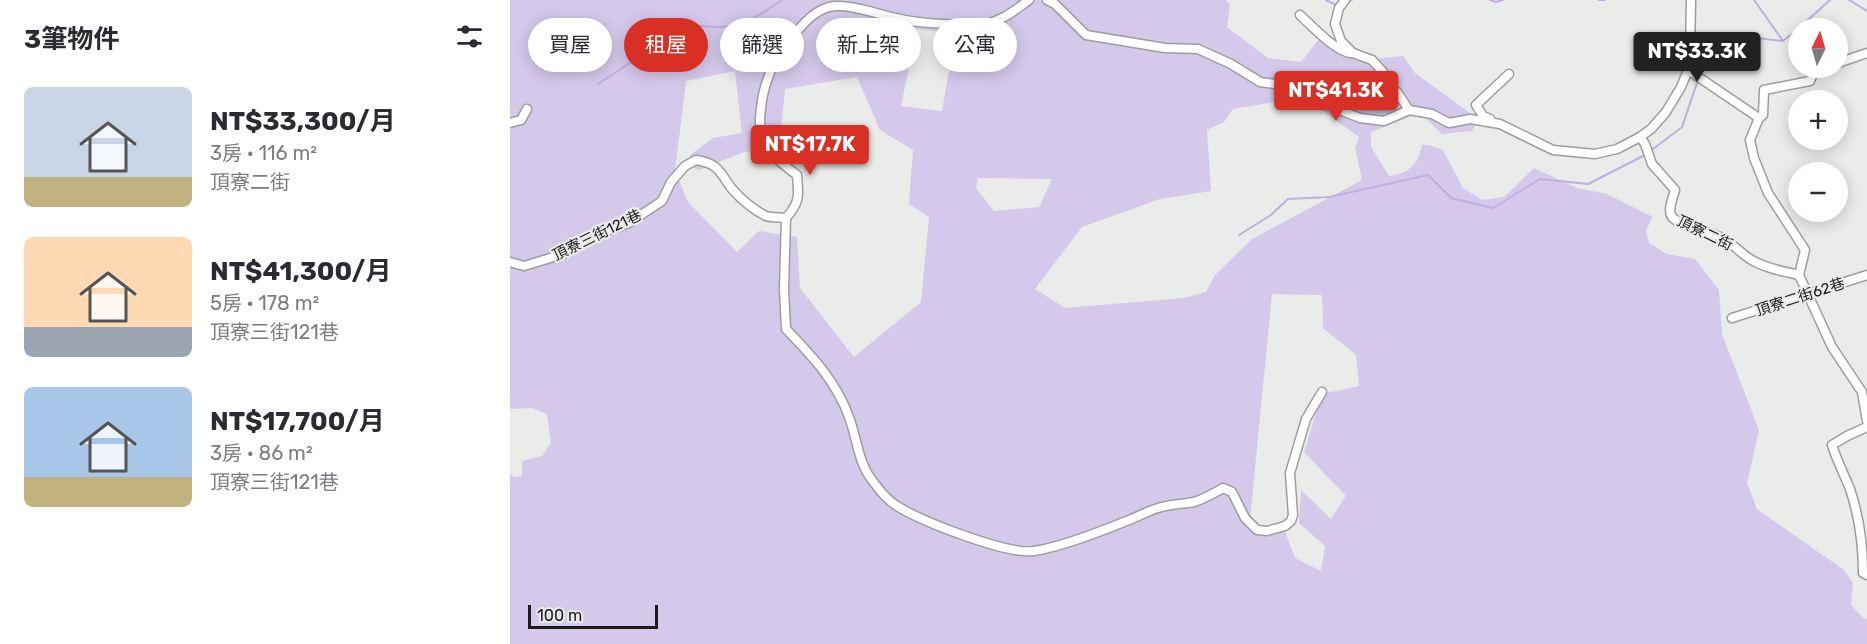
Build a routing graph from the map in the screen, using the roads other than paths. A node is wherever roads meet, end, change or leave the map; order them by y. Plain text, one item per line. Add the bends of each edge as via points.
1 (1029, 0) edge
2 (1047, 0) edge
3 (1345, 0) edge
4 (1691, 0) edge
5 (1300, 15) dead end
6 (1353, 53) junction
7 (1867, 53) edge
8 (1848, 60) edge
9 (1688, 70) junction
10 (1509, 74) dead end
11 (1811, 78) edge
12 (527, 109) dead end
13 (1409, 110) junction
14 (1759, 118) junction
15 (510, 123) edge
16 (1500, 124) junction
17 (1643, 141) junction
18 (786, 218) junction
19 (510, 262) edge
20 (1799, 275) junction
21 (1867, 275) edge
22 (1808, 295) junction
23 (1732, 318) dead end
24 (1865, 391) edge
25 (1322, 392) dead end
26 (1867, 421) edge
27 (1867, 427) edge
28 (1867, 575) edge

1 - 18 street via 1004,19 984,25 926,23 860,9 830,7 814,13 790,39 773,66 759,120 766,148 797,175 796,207
2 - 13 street via 1086,35 1165,48 1198,49 1260,82 1296,81 1314,89 1337,109 1360,118 1384,121
3 - 6 street via 1335,24 1341,41
4 - 9 street
5 - 6 street via 1345,52
6 - 13 street via 1372,60
7 - 8 street
9 - 14 street
9 - 17 street via 1666,112
10 - 16 street via 1476,105 1483,116
11 - 14 street via 1764,90 1763,115
12 - 15 street via 521,120
13 - 16 street via 1432,114 1449,123 1470,119
14 - 20 street via 1750,140 1754,158 1768,193 1805,250
16 - 17 street via 1553,150 1595,154
17 - 20 street, 頂寮二街 via 1652,164 1675,190 1672,217 1732,243 1749,258
18 - 19 street, 頂寮三街121巷 via 768,217 749,205 710,162 696,160 671,182 662,201 629,223 586,238 568,252 547,259 524,266
18 - 25 street via 786,329 818,362 836,388 871,479 883,495 915,516 997,546 1033,551 1056,546 1158,508 1196,501 1223,488 1232,492 1245,518 1257,530 1285,526 1293,514 1290,473 1306,419
20 - 22 street
21 - 22 street, 頂寮二街62巷
22 - 23 street, 頂寮二街62巷
22 - 24 street via 1832,347
24 - 26 street
27 - 28 street via 1832,446 1856,511 1863,573

